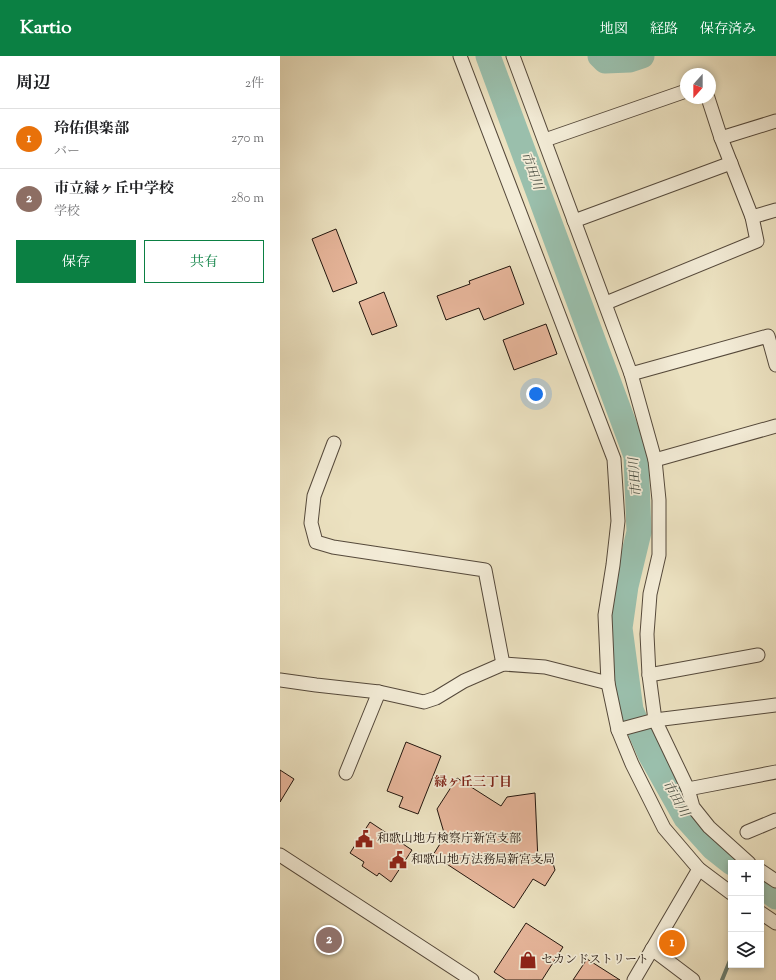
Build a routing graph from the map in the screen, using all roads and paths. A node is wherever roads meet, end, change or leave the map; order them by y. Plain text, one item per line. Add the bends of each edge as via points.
1 (460, 56) edge
2 (513, 56) edge
3 (680, 93) edge
4 (710, 104) edge
5 (776, 121) edge
6 (721, 138) junction
7 (545, 140) junction
8 (731, 163) junction
9 (776, 210) edge
10 (752, 217) junction
11 (574, 221) junction
12 (606, 303) junction
13 (776, 365) edge
14 (631, 374) junction
15 (776, 426) edge
16 (334, 443) dead end
17 (655, 460) junction
18 (758, 655) dead end
19 (503, 664) junction
20 (649, 675) junction
21 (280, 680) edge
22 (608, 683) junction
23 (379, 692) junction
24 (776, 706) edge
25 (655, 720) junction
26 (618, 730) junction
27 (776, 772) edge
28 (346, 773) dead end
29 (688, 788) junction
30 (776, 820) edge
31 (747, 832) dead end
32 (280, 855) edge
33 (746, 860) edge
34 (699, 869) junction
35 (764, 874) edge
36 (776, 881) edge
37 (728, 891) edge
38 (652, 949) junction
39 (472, 980) edge
40 (634, 980) edge
41 (693, 980) edge

1 - 22 street via 614,459 618,521 605,615
2 - 7 street
3 - 7 street
4 - 6 street
5 - 6 street
6 - 8 street
7 - 11 street
8 - 10 street
8 - 11 street
9 - 10 street
10 - 12 street via 757,241
11 - 12 street
12 - 14 street
13 - 14 street via 768,336
14 - 17 street
15 - 17 street
16 - 19 street via 314,496 310,523 316,542 333,548 485,570
17 - 20 street via 659,500 658,555 647,620
18 - 20 street
19 - 22 street via 545,667
19 - 23 street via 424,702
20 - 25 street
21 - 23 street
22 - 26 street
23 - 28 street
24 - 25 street
25 - 26 street
25 - 29 street
26 - 34 street via 664,828
27 - 29 street
29 - 33 street via 694,807 708,827
30 - 31 street
32 - 39 street
34 - 37 street
34 - 38 street
35 - 36 street
38 - 40 street
38 - 41 street

